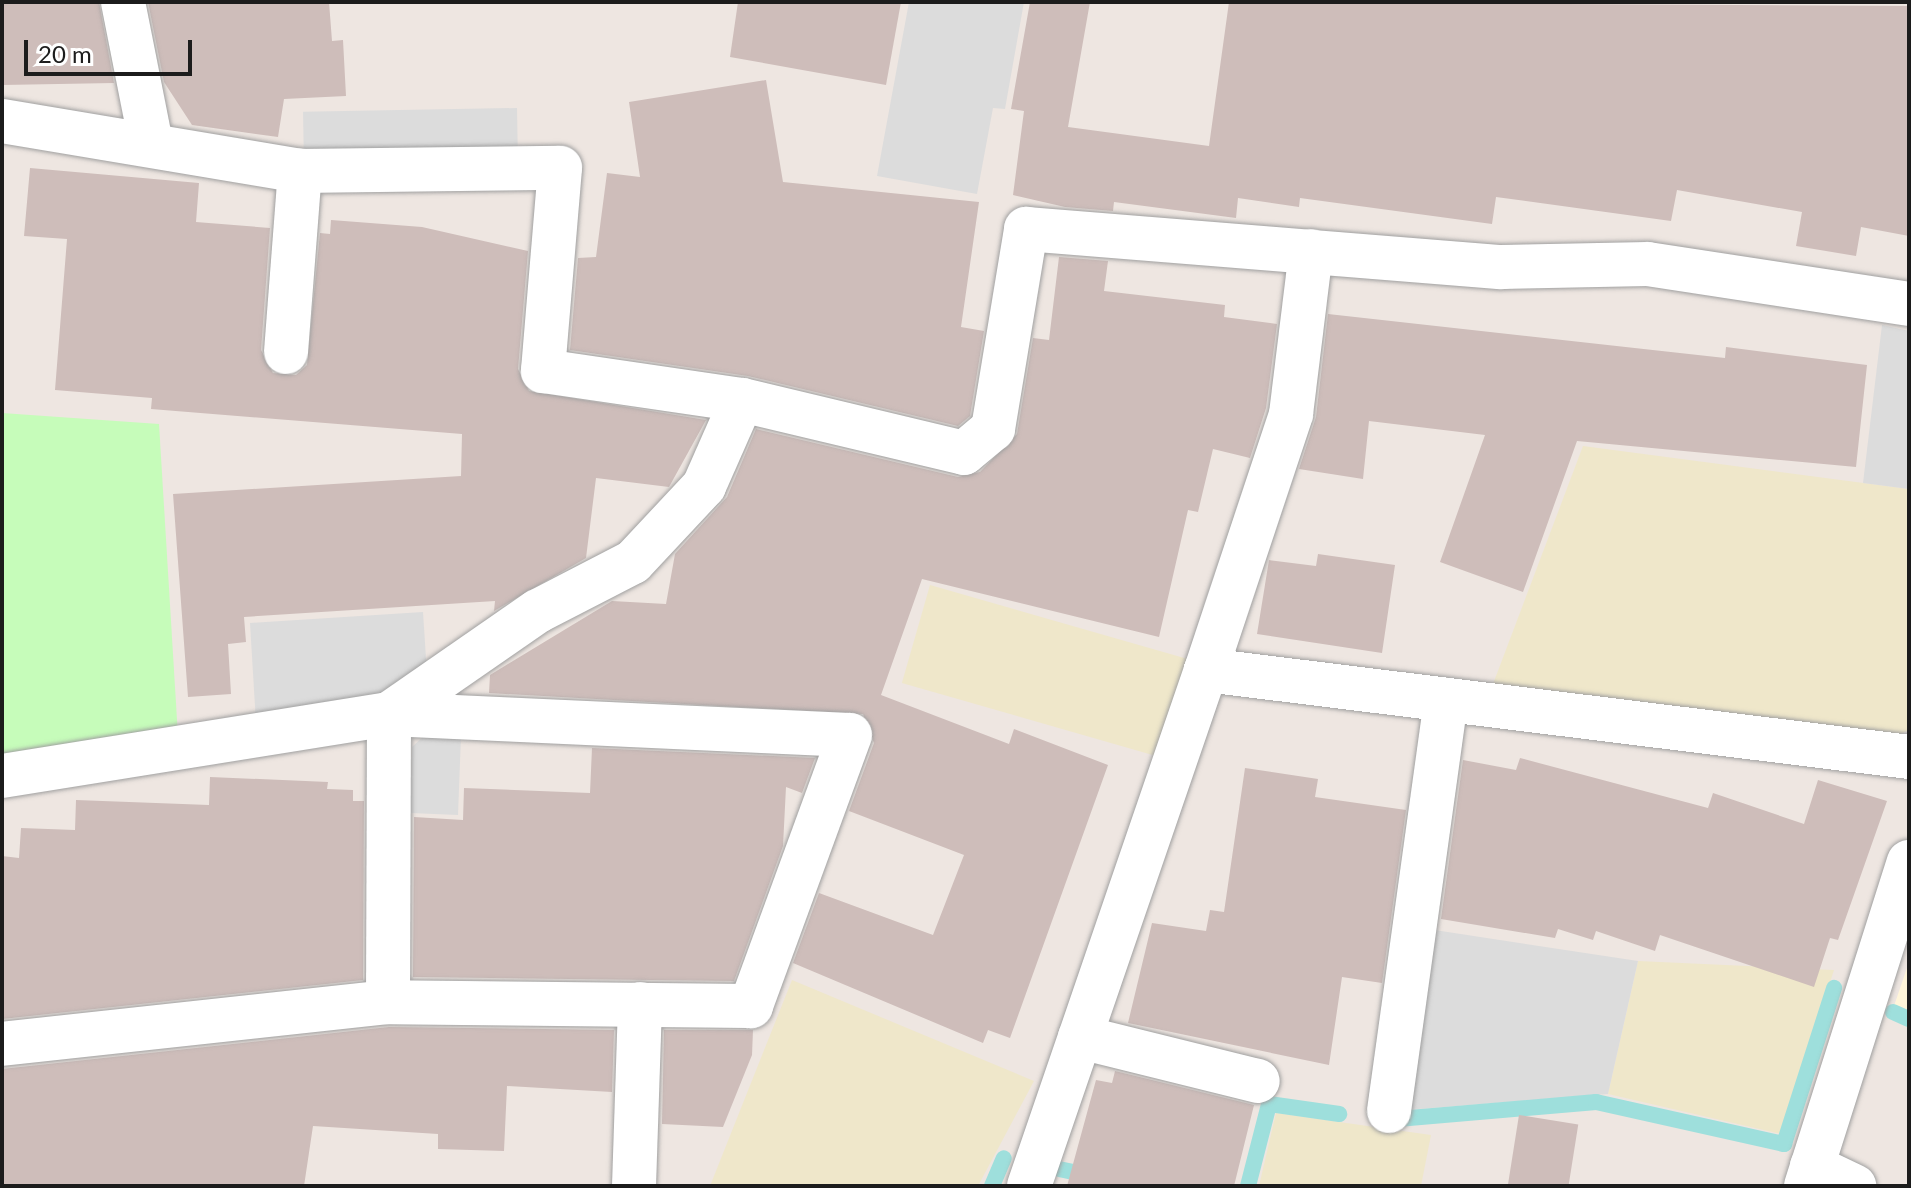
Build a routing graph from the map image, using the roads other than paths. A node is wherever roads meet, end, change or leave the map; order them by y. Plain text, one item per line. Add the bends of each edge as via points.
1 (123, 2) edge
2 (2, 121) edge
3 (151, 143) junction
4 (300, 171) junction
5 (1311, 251) junction
6 (1909, 304) edge
7 (286, 352) dead end
8 (742, 400) junction
9 (1206, 670) junction
10 (1446, 700) junction
11 (389, 714) junction
12 (1909, 757) edge
13 (2, 776) edge
14 (1909, 862) edge
15 (388, 1002) junction
16 (640, 1004) junction
17 (1080, 1037) junction
18 (2, 1044) edge
19 (1258, 1081) dead end
20 (1389, 1111) dead end
21 (1809, 1176) edge
22 (634, 1186) edge
23 (1029, 1186) edge
24 (1854, 1186) edge

1 - 3 street
2 - 3 street
3 - 4 street
4 - 7 street
4 - 8 street via 560,168 543,371
5 - 6 street via 1501,267 1648,264
5 - 8 street via 1026,229 993,429 964,453
5 - 9 street via 1291,414
8 - 11 street via 704,486 633,562 538,611
9 - 10 street
9 - 17 street
10 - 12 street
10 - 20 street
11 - 13 street
11 - 15 street
11 - 16 street via 850,735 751,1006
14 - 21 street
15 - 16 street
15 - 18 street
16 - 22 street
17 - 19 street
17 - 23 street
21 - 24 street

